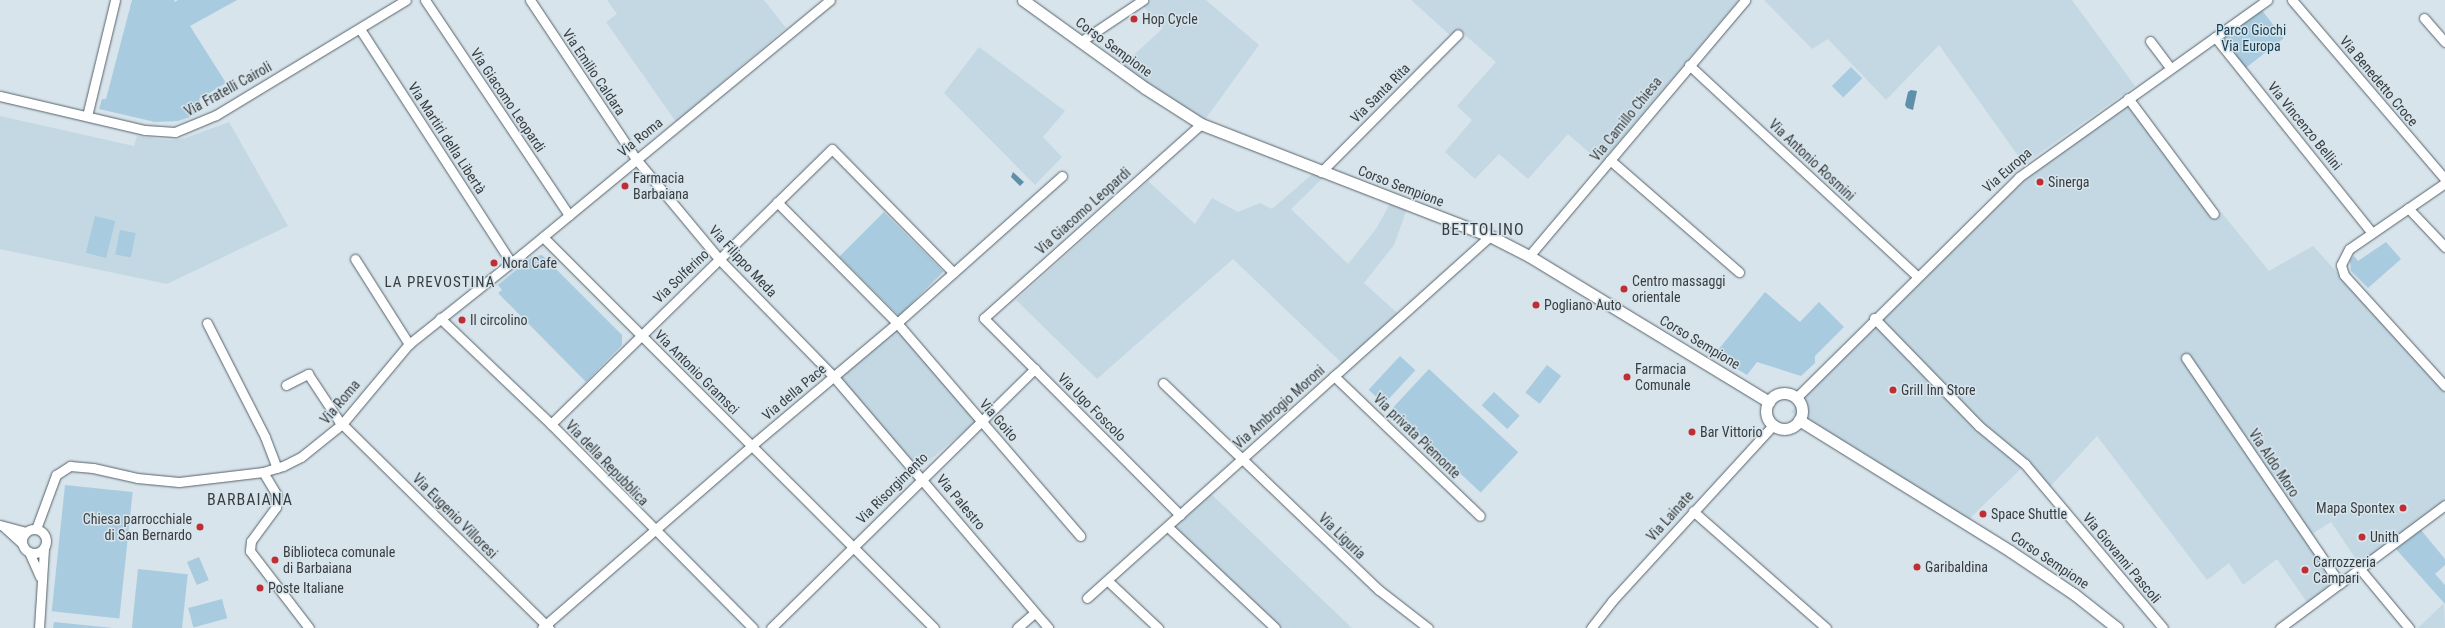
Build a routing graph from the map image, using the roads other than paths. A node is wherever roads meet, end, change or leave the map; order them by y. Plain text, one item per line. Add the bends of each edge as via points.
1 (115, 0) edge
2 (406, 0) edge
3 (425, 0) edge
4 (530, 0) edge
5 (830, 0) edge
6 (1023, 0) edge
7 (1143, 0) edge
8 (1745, 0) edge
9 (2267, 0) edge
10 (2292, 0) edge
11 (2424, 18) dead end
12 (360, 29) junction
13 (1458, 34) dead end
14 (2215, 37) junction
15 (2150, 41) dead end
16 (1080, 42) junction
17 (2445, 42) edge
18 (1689, 65) junction
19 (2170, 68) junction
20 (0, 96) edge
21 (2128, 98) junction
22 (87, 116) junction
23 (1201, 124) junction
24 (636, 159) junction
25 (1610, 160) junction
26 (1321, 172) junction
27 (1062, 176) dead end
28 (2445, 179) edge
29 (2445, 183) edge
30 (777, 202) junction
31 (2408, 208) junction
32 (2214, 214) dead end
33 (569, 215) junction
34 (2372, 233) junction
35 (1490, 236) junction
36 (543, 237) junction
37 (2445, 247) edge
38 (1528, 256) junction
39 (355, 259) dead end
40 (719, 259) junction
41 (511, 262) junction
42 (953, 272) junction
43 (1739, 272) dead end
44 (1917, 276) junction
45 (440, 318) junction
46 (984, 318) joint
47 (1874, 318) junction
48 (207, 323) dead end
49 (897, 323) junction
50 (641, 336) junction
51 (409, 344) junction
52 (2186, 358) dead end
53 (1035, 369) junction
54 (1334, 376) junction
55 (834, 377) junction
56 (1163, 383) dead end
57 (286, 385) dead end
58 (2445, 386) edge
59 (1796, 398) junction
60 (1769, 402) junction
61 (1799, 420) junction
62 (981, 421) junction
63 (342, 424) junction
64 (551, 424) junction
65 (1773, 425) junction
66 (751, 446) junction
67 (1242, 459) junction
68 (277, 468) junction
69 (263, 472) junction
70 (922, 478) junction
71 (2445, 505) edge
72 (1693, 511) junction
73 (1180, 515) junction
74 (1480, 516) dead end
75 (2, 526) edge
76 (1168, 526) junction
77 (36, 529) junction
78 (654, 531) junction
79 (26, 532) junction
80 (1080, 536) dead end
81 (22, 542) junction
82 (854, 546) junction
83 (44, 548) junction
84 (29, 552) junction
85 (2360, 569) junction
86 (40, 579) junction
87 (1108, 581) junction
88 (2340, 584) junction
89 (1088, 598) dead end
90 (1034, 613) junction
91 (305, 627) edge
92 (546, 627) edge
93 (39, 628) edge
94 (753, 628) edge
95 (771, 628) edge
96 (934, 628) edge
97 (1017, 628) edge
98 (1048, 628) edge
99 (1158, 628) edge
100 (1275, 628) edge
101 (1428, 628) edge
102 (1591, 628) edge
103 (1826, 628) edge
104 (2117, 628) edge
105 (2163, 628) edge
106 (2280, 628) edge
107 (2409, 628) edge

1 - 22 street
2 - 12 street, Via Fratelli Cairoli
3 - 33 street, Via Giacomo Leopardi
4 - 24 street, Via Emilio Caldara
5 - 24 street, Via Roma
6 - 16 main road, Corso Sempione
7 - 16 street
8 - 18 street, Via Camillo Chiesa
9 - 14 street, Via Europa
10 - 28 street, Via Benedetto Croce
11 - 17 street
12 - 22 street, Via Fratelli Cairoli via 216,115 184,130 156,132
12 - 41 street, Via Martiri della Libertà
13 - 26 street, Via Santa Rita
14 - 19 street, Via Europa
14 - 34 street, Via Vincenzo Bellini
15 - 19 street
16 - 23 main road, Corso Sempione
18 - 25 street, Via Camillo Chiesa
18 - 44 street, Via Antonio Rosmini
19 - 21 street, Via Europa
20 - 22 street, Via Fratelli Cairoli
21 - 32 street
21 - 44 street, Via Europa via 2019,177
23 - 26 main road, Corso Sempione
23 - 46 street, Via Giacomo Leopardi
24 - 33 street, Via Roma
24 - 40 street, Via Filippo Meda
25 - 38 street, Via Camillo Chiesa
25 - 43 street
26 - 35 main road, Corso Sempione
27 - 42 street, Via della Pace
29 - 31 street
30 - 40 street, Via Solferino
30 - 42 street, Via Solferino via 832,149
30 - 49 street, Via Goito
31 - 34 street
31 - 37 street
33 - 36 street, Via Roma
34 - 58 street via 2345,253 2341,259 2342,270
35 - 38 main road, Corso Sempione
35 - 54 street, Via Ambrogio Moroni
36 - 41 street, Via Roma
36 - 50 street, Via Antonio Gramsci
38 - 60 main road, Corso Sempione
39 - 51 street
40 - 50 street, Via Solferino
40 - 55 street, Via Filippo Meda
41 - 45 street, Via Roma
42 - 49 street, Via della Pace
44 - 47 street, Via Europa
45 - 51 street, Via Roma
45 - 64 street, Via della Repubblica
46 - 53 street, Via Ugo Foscolo
47 - 59 street, Via Europa
47 - 105 street, Via Giovanni Pascoli via 1979,426 2020,460
48 - 68 street via 265,437
49 - 55 street, Via della Pace
49 - 62 street, Via Goito
50 - 64 street, Via Solferino
50 - 66 street, Via Antonio Gramsci
51 - 63 street, Via Roma
52 - 88 street, Via Aldo Moro
53 - 62 street, Via Risorgimento
53 - 73 street, Via Ugo Foscolo
54 - 67 street, Via Ambrogio Moroni
54 - 74 street, Via privata Piemonte
55 - 66 street, Via della Pace
55 - 70 street, Via Palestro
56 - 67 street, Via Liguria
57 - 63 street, Via Eugenio Villoresi via 308,374
59 - 60 main road via 1782,393
59 - 61 main road via 1801,406
60 - 65 main road via 1767,416
61 - 65 main road via 1787,428
61 - 104 main road, Corso Sempione via 2010,551 2074,594
62 - 70 street, Via Risorgimento
62 - 80 street, Via Goito
63 - 68 street, Via Roma via 319,445
63 - 92 street, Via Eugenio Villoresi
64 - 78 street, Via della Repubblica
65 - 72 street, Via Lainate
66 - 78 street, Via della Pace
66 - 82 street, Via Antonio Gramsci
67 - 73 street, Via Ambrogio Moroni
67 - 101 street, Via Liguria via 1379,590
68 - 69 street, Via Roma
69 - 77 street, Via Roma via 179,482 137,478 93,468 70,466 56,475
69 - 91 street via 277,500 271,516 249,546 250,551
70 - 82 street, Via Risorgimento
70 - 90 street, Via Palestro
71 - 85 street
72 - 102 street, Via Lainate
72 - 103 street
73 - 76 street, Via Ambrogio Moroni
75 - 79 street
75 - 81 street
76 - 87 street, Via Ambrogio Moroni
76 - 100 street
77 - 79 street
77 - 83 street via 46,536
78 - 92 street, Via della Pace
78 - 94 street, Via della Repubblica
79 - 81 street
81 - 84 street
82 - 95 street, Via Risorgimento
82 - 96 street, Via Antonio Gramsci
83 - 84 street via 37,553
83 - 86 street
84 - 86 street
85 - 88 street
85 - 107 street
86 - 93 street
87 - 89 street, Via Ambrogio Moroni
87 - 99 street
88 - 106 street
90 - 97 street
90 - 98 street, Via Palestro

